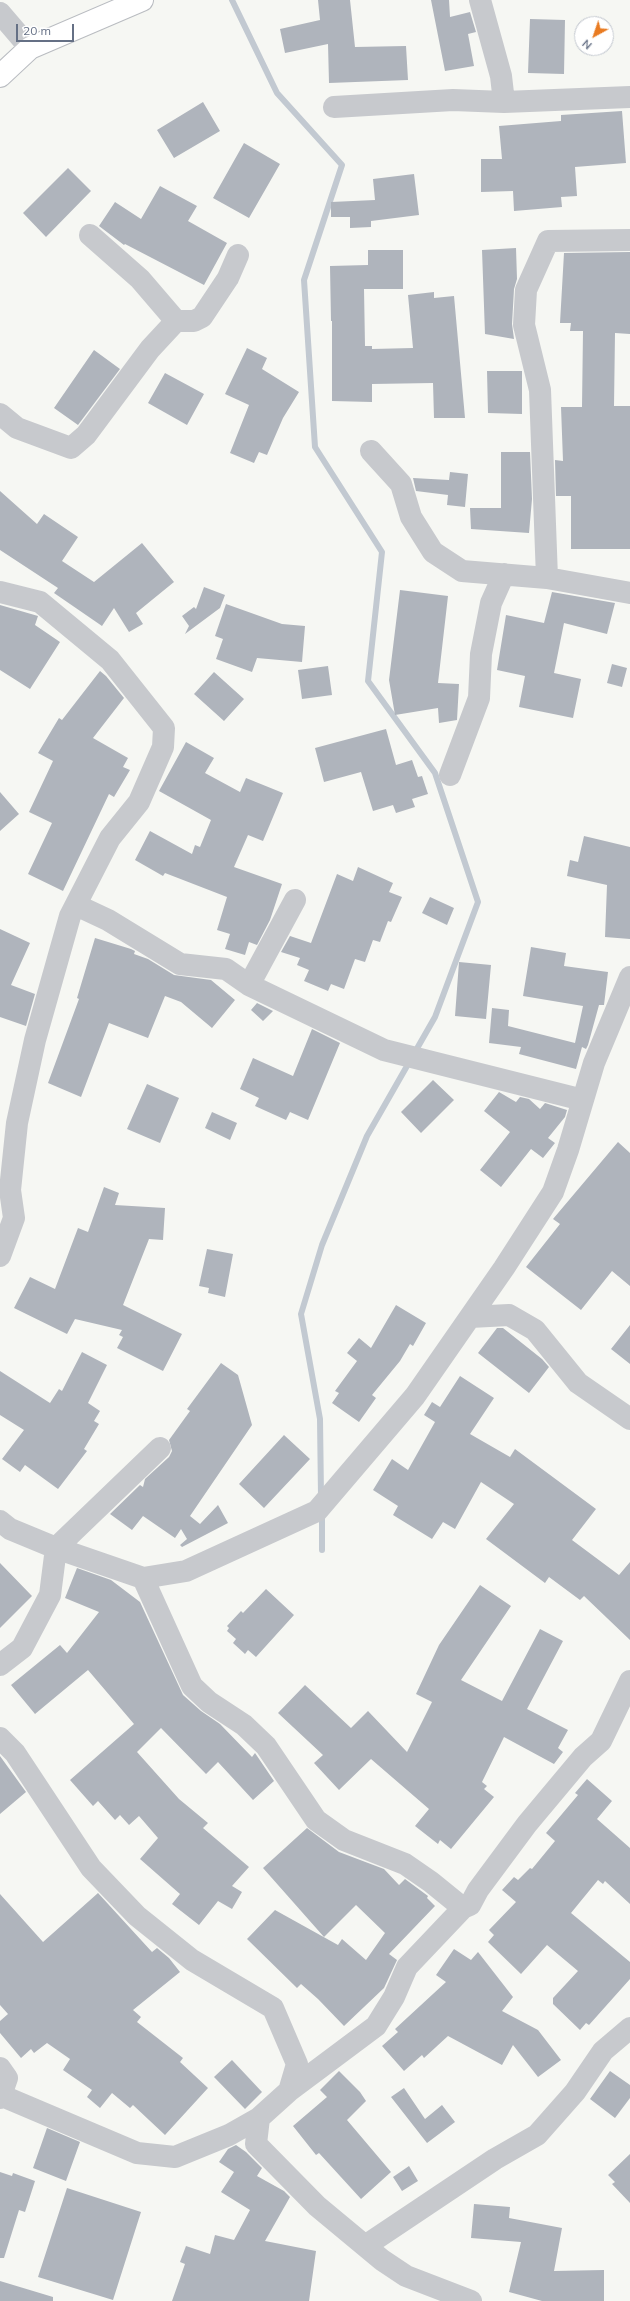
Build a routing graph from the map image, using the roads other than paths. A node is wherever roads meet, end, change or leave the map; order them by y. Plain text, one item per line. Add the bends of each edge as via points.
1 (142, 0) edge
2 (480, 0) edge
3 (0, 13) edge
4 (30, 48) junction
5 (0, 76) edge
6 (630, 97) edge
7 (504, 102) junction
8 (334, 107) dead end
9 (90, 235) dead end
10 (630, 240) edge
11 (238, 255) dead end
12 (176, 321) junction
13 (0, 414) edge
14 (371, 451) dead end
15 (504, 574) junction
16 (547, 578) junction
17 (0, 592) edge
18 (630, 593) edge
19 (450, 775) dead end
20 (295, 900) dead end
21 (76, 905) junction
22 (630, 978) edge
23 (249, 984) junction
24 (583, 1100) junction
25 (0, 1256) edge
26 (470, 1317) junction
27 (630, 1419) edge
28 (160, 1448) dead end
29 (0, 1521) edge
30 (56, 1548) junction
31 (143, 1578) junction
32 (0, 1665) edge
33 (630, 1681) edge
34 (0, 1738) edge
35 (463, 1908) junction
36 (630, 2028) edge
37 (0, 2068) edge
38 (289, 2091) junction
39 (0, 2096) edge
40 (259, 2118) junction
41 (365, 2246) junction
42 (471, 2301) edge

1 - 4 street
2 - 7 street via 502,76
3 - 4 street
4 - 5 street
6 - 7 street
7 - 8 street via 453,100
9 - 12 street via 140,279
10 - 16 street via 548,241 526,290 524,324 540,390
11 - 12 street via 228,278 202,317 194,321
12 - 13 street via 150,348 86,436 71,448 17,428
14 - 15 street via 401,484 411,516 433,552 462,571
15 - 16 street
15 - 19 street via 491,603 481,654 479,698
16 - 18 street
17 - 21 street via 40,602 110,660 148,704 164,728 163,747 139,802 110,838
20 - 23 street
21 - 23 street via 108,920 180,964 226,969
21 - 25 street via 70,916 35,1040 17,1123 10,1190 14,1218
22 - 24 street via 594,1063
23 - 24 street via 384,1050
24 - 26 street via 553,1192
26 - 27 street via 509,1315 535,1330 578,1383
26 - 31 street via 415,1396 317,1511 186,1571
28 - 30 street
29 - 30 street via 10,1529
30 - 31 street
30 - 32 street via 50,1595 22,1648
31 - 35 street via 192,1686 209,1702 244,1725 266,1746 316,1820 344,1840 405,1864
33 - 35 street via 601,1741 583,1757 527,1824 478,1890 470,1905
34 - 38 street via 15,1753 91,1868 137,1916 192,1960 273,2008 297,2064
35 - 38 street via 407,1967 394,1997 376,2026
36 - 41 street via 603,2051 575,2092 537,2135 495,2159
37 - 39 street via 6,2078
38 - 40 street
39 - 40 street via 137,2153 175,2157
40 - 41 street via 256,2144 317,2206
41 - 42 street via 406,2276

